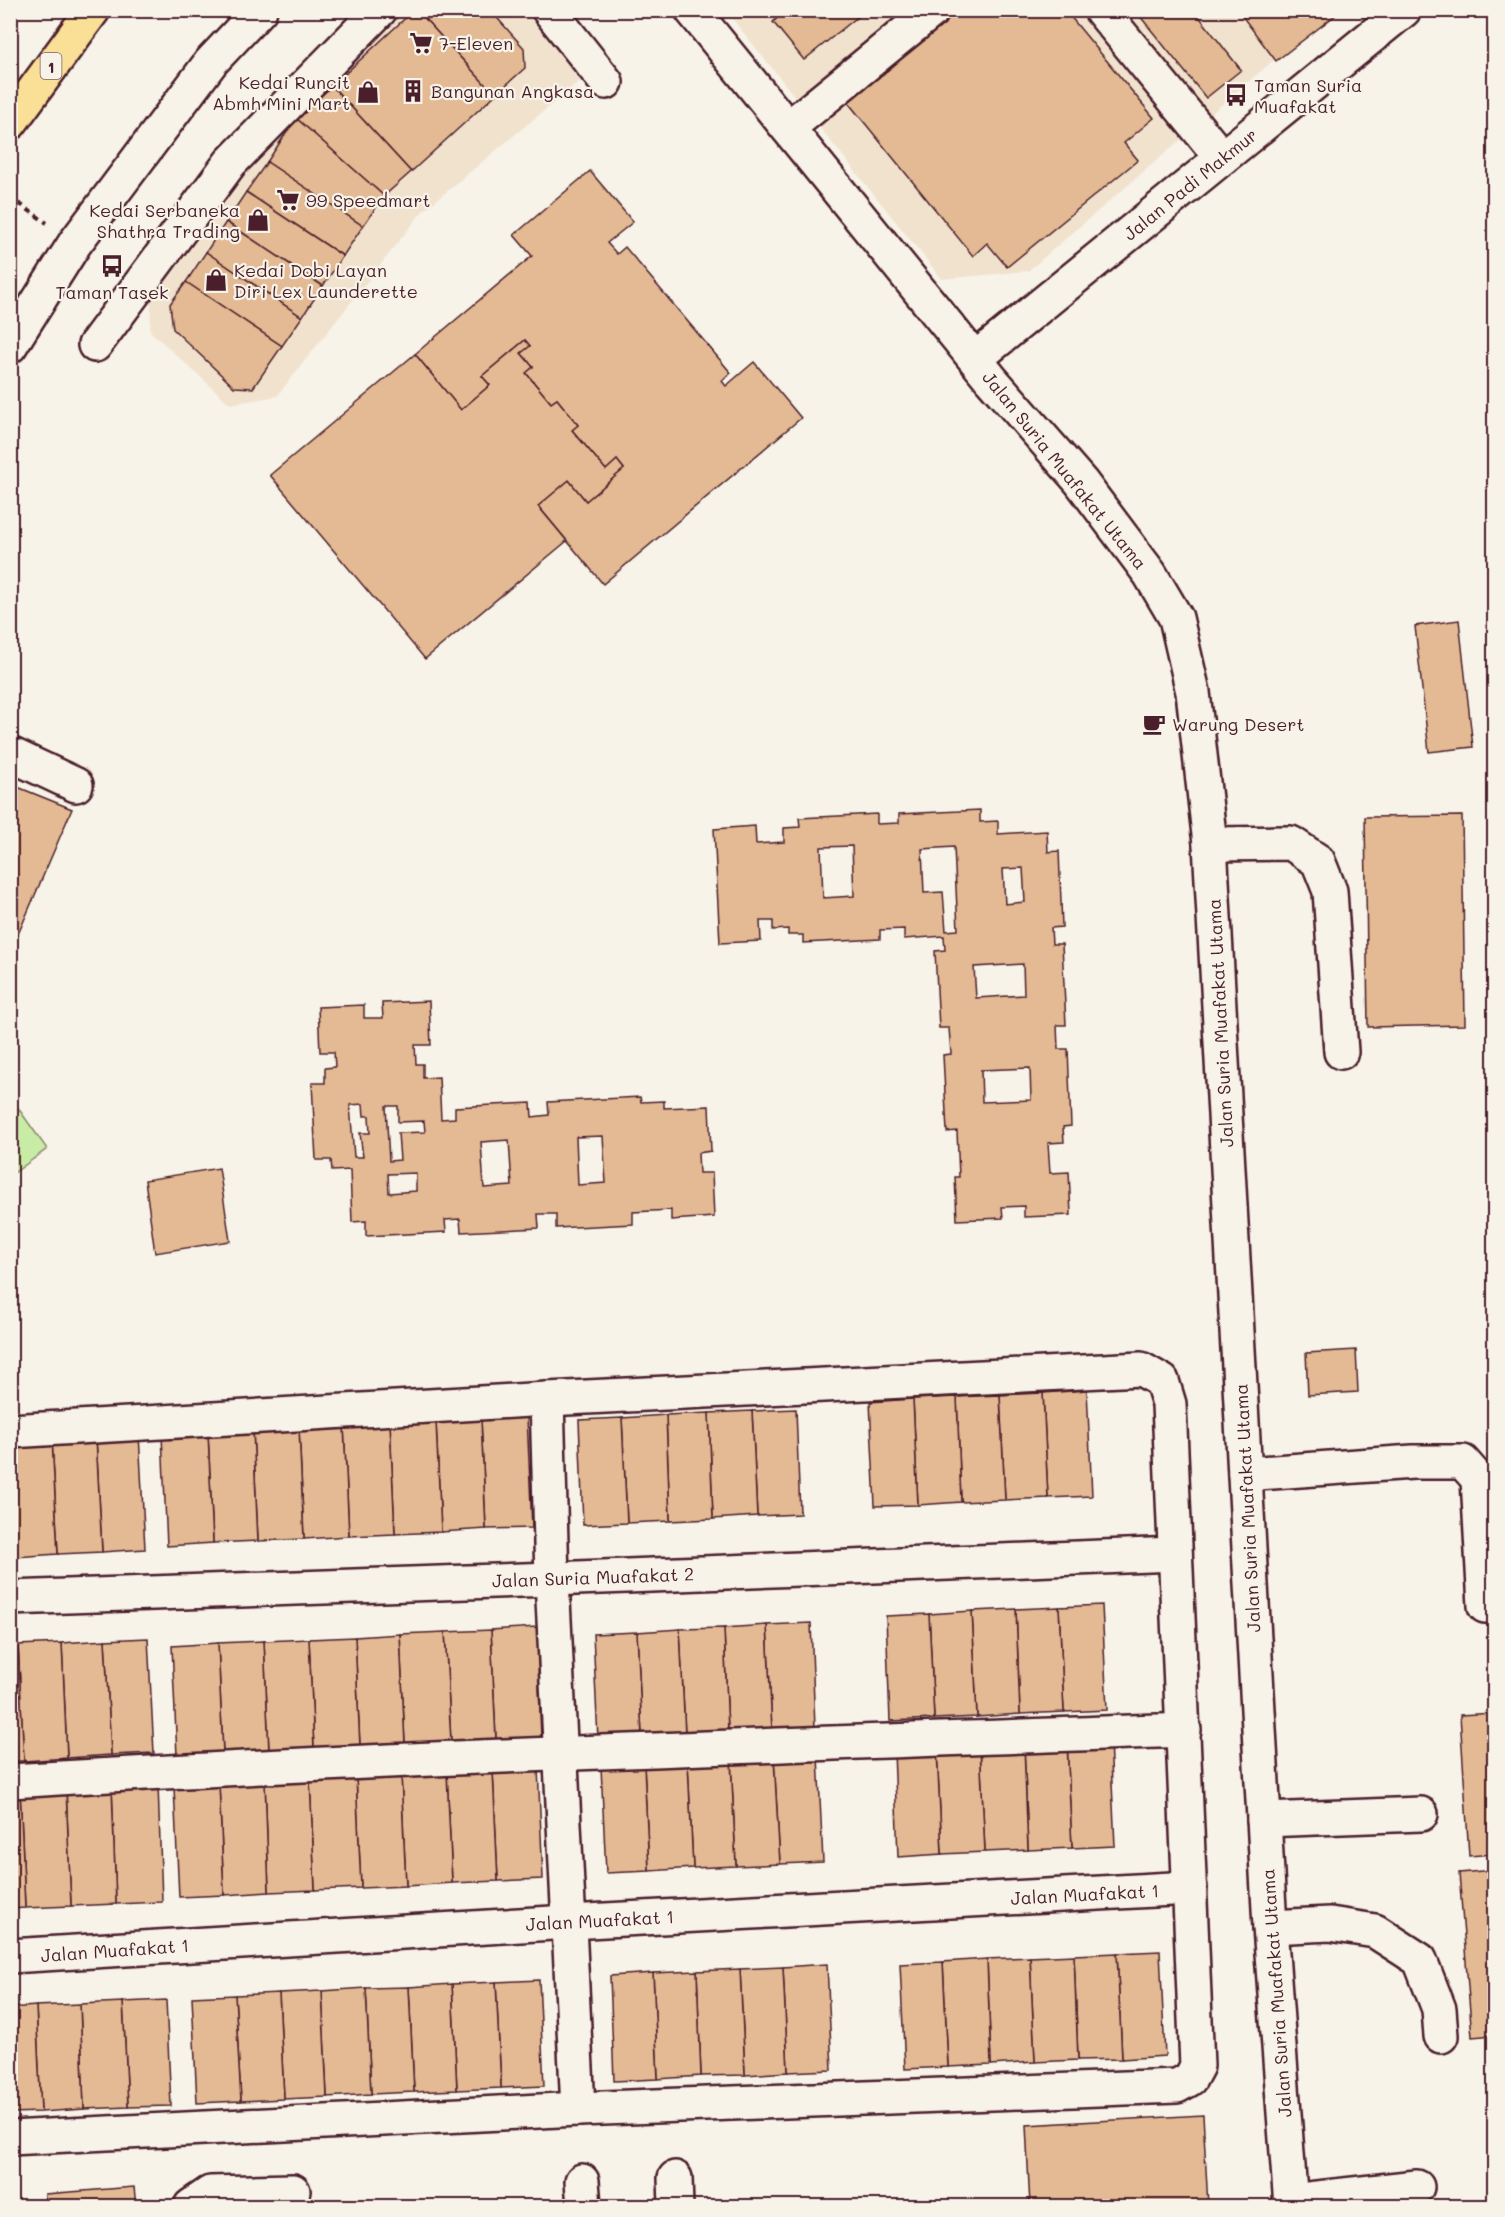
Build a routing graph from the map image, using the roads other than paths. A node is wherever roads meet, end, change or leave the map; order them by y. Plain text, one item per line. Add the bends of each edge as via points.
1 (93, 10) edge
2 (260, 10) edge
3 (380, 10) edge
4 (549, 10) edge
5 (692, 10) edge
6 (933, 10) edge
7 (1101, 10) edge
8 (1404, 10) edge
9 (606, 82) dead end
10 (10, 123) edge
11 (788, 128) junction
12 (1222, 158) junction
13 (95, 345) dead end
14 (10, 346) edge
15 (976, 358) junction
16 (10, 754) edge
17 (76, 785) dead end
18 (1210, 844) junction
19 (1341, 1052) dead end
20 (547, 1399) junction
21 (10, 1431) edge
22 (1245, 1474) junction
23 (1175, 1554) junction
24 (552, 1580) junction
25 (10, 1598) edge
26 (1485, 1606) dead end
27 (1184, 1730) junction
28 (561, 1753) junction
29 (10, 1781) edge
30 (1421, 1814) dead end
31 (1264, 1820) junction
32 (1190, 1888) junction
33 (569, 1922) junction
34 (1270, 1927) junction
35 (10, 1956) edge
36 (1441, 2036) dead end
37 (579, 2109) junction
38 (10, 2138) edge
39 (1417, 2187) dead end
40 (278, 2197) edge
41 (1290, 2204) edge
42 (191, 2206) edge

1 - 10 highway, 1
2 - 14 street via 211,62 75,243
3 - 13 street via 230,163
4 - 9 street
5 - 11 street, Jalan Suria Muafakat Utama
6 - 11 street
7 - 12 street
8 - 12 street, Jalan Padi Makmur
11 - 15 street, Jalan Suria Muafakat Utama
12 - 15 street, Jalan Padi Makmur
15 - 18 street, Jalan Suria Muafakat Utama via 1081,482 1150,574 1176,618 1193,692
16 - 17 street
18 - 19 street via 1291,843 1318,861 1330,891
18 - 22 street, Jalan Suria Muafakat Utama
20 - 21 street
20 - 23 street via 1141,1369 1162,1381 1169,1404
20 - 24 street
22 - 26 street via 1463,1462 1478,1479
22 - 31 street, Jalan Suria Muafakat Utama
23 - 24 street, Jalan Suria Muafakat 2
23 - 27 street
24 - 25 street, Jalan Suria Muafakat 2
24 - 28 street
27 - 28 street
27 - 32 street
28 - 29 street
28 - 33 street
30 - 31 street
31 - 34 street, Jalan Suria Muafakat Utama
32 - 33 street, Jalan Muafakat 1
32 - 37 street via 1197,2066 1190,2079 1177,2086
33 - 35 street, Jalan Muafakat 1
33 - 37 street
34 - 36 street via 1330,1924 1375,1931 1420,1960 1439,2009
34 - 41 street, Jalan Suria Muafakat Utama
37 - 38 street
39 - 41 street
40 - 42 street via 210,2193

